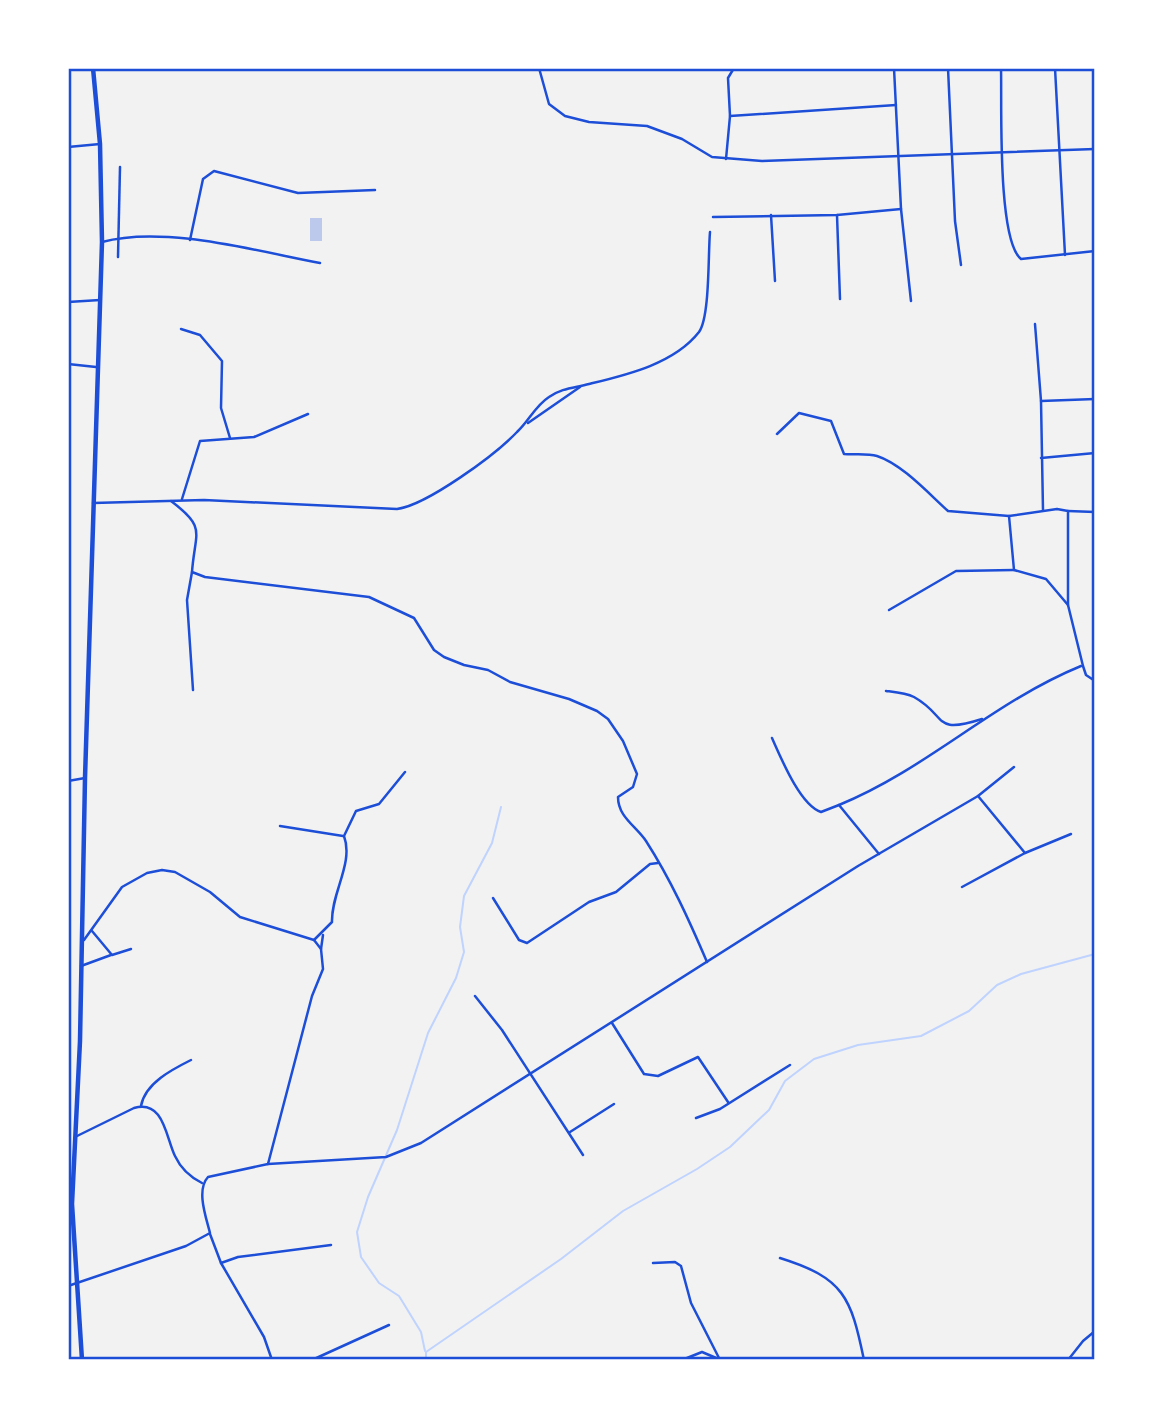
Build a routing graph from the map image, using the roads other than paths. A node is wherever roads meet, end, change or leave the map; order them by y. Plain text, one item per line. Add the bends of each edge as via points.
1 (93, 68) edge
2 (539, 68) edge
3 (734, 68) edge
4 (894, 68) edge
5 (948, 68) edge
6 (1001, 68) edge
7 (1055, 68) edge
8 (896, 105) junction
9 (730, 116) junction
10 (100, 144) junction
11 (68, 147) edge
12 (1095, 149) edge
13 (1058, 152) junction
14 (1003, 153) junction
15 (952, 154) junction
16 (900, 156) junction
17 (726, 159) junction
18 (120, 167) dead end
19 (375, 190) dead end
20 (901, 209) junction
21 (771, 215) junction
22 (837, 215) junction
23 (713, 217) dead end
24 (710, 232) dead end
25 (118, 237) junction
26 (190, 240) junction
27 (102, 242) junction
28 (1095, 251) edge
29 (1065, 255) junction
30 (118, 257) dead end
31 (320, 263) dead end
32 (961, 265) dead end
33 (775, 281) dead end
34 (841, 299) dead end
35 (100, 300) junction
36 (911, 301) dead end
37 (68, 302) edge
38 (1035, 324) dead end
39 (181, 329) dead end
40 (68, 364) edge
41 (97, 367) junction
42 (581, 386) junction
43 (1095, 399) edge
44 (1041, 401) junction
45 (308, 414) dead end
46 (524, 425) junction
47 (776, 434) dead end
48 (230, 440) junction
49 (1095, 453) edge
50 (1041, 458) junction
51 (182, 499) junction
52 (171, 500) junction
53 (93, 503) junction
54 (1043, 510) junction
55 (1068, 511) junction
56 (1095, 512) edge
57 (1009, 516) junction
58 (1014, 570) junction
59 (192, 572) junction
60 (1068, 605) junction
61 (889, 610) dead end
62 (1083, 666) junction
63 (1095, 681) edge
64 (193, 690) dead end
65 (886, 691) dead end
66 (986, 718) junction
67 (772, 738) dead end
68 (1014, 767) dead end
69 (405, 772) dead end
70 (85, 778) junction
71 (68, 781) edge
72 (978, 796) junction
73 (839, 805) junction
74 (280, 826) dead end
75 (1071, 834) dead end
76 (344, 836) junction
77 (1025, 853) junction
78 (879, 854) junction
79 (658, 863) junction
80 (962, 887) dead end
81 (493, 898) dead end
82 (92, 931) junction
83 (323, 933) junction
84 (314, 940) junction
85 (82, 943) junction
86 (321, 949) junction
87 (131, 950) dead end
88 (112, 955) junction
89 (707, 962) junction
90 (81, 967) junction
91 (475, 996) dead end
92 (612, 1023) junction
93 (191, 1060) dead end
94 (790, 1065) dead end
95 (531, 1075) junction
96 (728, 1102) junction
97 (614, 1104) dead end
98 (141, 1105) junction
99 (696, 1118) dead end
100 (570, 1132) junction
101 (75, 1137) junction
102 (583, 1155) dead end
103 (268, 1164) junction
104 (203, 1184) junction
105 (210, 1233) junction
106 (331, 1245) dead end
107 (780, 1258) dead end
108 (221, 1263) junction
109 (653, 1263) dead end
110 (76, 1282) junction
111 (68, 1286) edge
112 (389, 1325) dead end
113 (1095, 1331) edge
114 (720, 1359) edge
115 (82, 1360) edge
116 (272, 1360) edge
117 (312, 1360) edge
118 (682, 1360) edge
119 (761, 1360) edge
120 (781, 1360) edge
121 (864, 1360) edge
122 (1068, 1360) edge

1 - 10 highway
2 - 17 street via 555,111 589,122 647,126 682,139 712,158
3 - 9 street via 728,78
4 - 8 street
5 - 15 street
6 - 14 street
7 - 13 street
8 - 9 street
8 - 16 street
9 - 17 street
10 - 11 street
10 - 27 highway
12 - 13 street
13 - 14 street
13 - 29 street
14 - 15 street
14 - 29 street via 1006,217 1017,256
15 - 16 street
15 - 32 street
16 - 17 street
16 - 20 street
18 - 25 street
19 - 26 street via 298,193 209,172 203,179
20 - 22 street
20 - 36 street
21 - 22 street
21 - 23 street
21 - 33 street
22 - 34 street
24 - 42 street via 706,309 698,332 664,359
25 - 26 street
25 - 27 street
25 - 30 street
26 - 31 street
27 - 35 highway
28 - 29 street
35 - 37 street
35 - 41 highway
38 - 44 street
39 - 48 street via 200,335 222,361 221,408
40 - 41 street
41 - 53 highway
42 - 46 street
42 - 46 street via 547,398
43 - 44 street
44 - 50 street
45 - 48 street via 254,437
46 - 51 street via 493,453 407,508
47 - 57 street via 799,413 831,421 844,454 877,456 894,465 948,511
48 - 51 street via 204,440 197,445
49 - 50 street
50 - 54 street
51 - 52 street
52 - 53 street
52 - 59 street via 194,518
53 - 70 highway
54 - 55 street
54 - 57 street
55 - 56 street
55 - 60 street
57 - 58 street
58 - 60 street via 1046,579
58 - 61 street via 957,571
59 - 64 street via 187,600
59 - 79 street via 369,597 415,618 444,657 597,711 608,719 634,761 637,781 618,802 626,821 645,840
60 - 62 street
62 - 63 street
62 - 66 street via 1041,683
65 - 66 street via 912,696 951,726
66 - 73 street via 921,762
67 - 73 street via 786,770 812,808 821,812
68 - 72 street
69 - 76 street via 379,804 356,811
70 - 71 street
70 - 85 highway
72 - 77 street
72 - 78 street
73 - 78 street
74 - 76 street
75 - 77 street
76 - 83 street via 348,850 333,899 332,922
77 - 80 street
78 - 89 street
79 - 81 street via 649,864 616,892 589,902 527,943 519,940
79 - 89 street via 682,902
82 - 84 street via 121,887 162,870 175,872 210,892 240,917
82 - 85 street
82 - 88 street
83 - 84 street
83 - 86 street
84 - 86 street
85 - 90 highway
86 - 103 street via 323,969
87 - 88 street
88 - 90 street
89 - 92 street
90 - 101 highway
91 - 95 street
92 - 95 street
92 - 96 street via 645,1074 658,1076 698,1057
93 - 98 street via 166,1073 143,1096
94 - 96 street
95 - 100 street
95 - 103 street via 421,1143 386,1157
96 - 99 street
97 - 100 street
98 - 101 street
98 - 104 street via 161,1117 175,1157 188,1176
100 - 102 street
101 - 110 highway
103 - 104 street via 208,1177
104 - 105 street
105 - 108 street
105 - 110 street via 186,1246
106 - 108 street
107 - 121 street via 831,1279 848,1303
108 - 116 street via 264,1337
109 - 114 street via 681,1266 688,1296
110 - 111 street
110 - 115 highway
112 - 117 street
113 - 122 street
114 - 118 street via 702,1352
119 - 120 street

